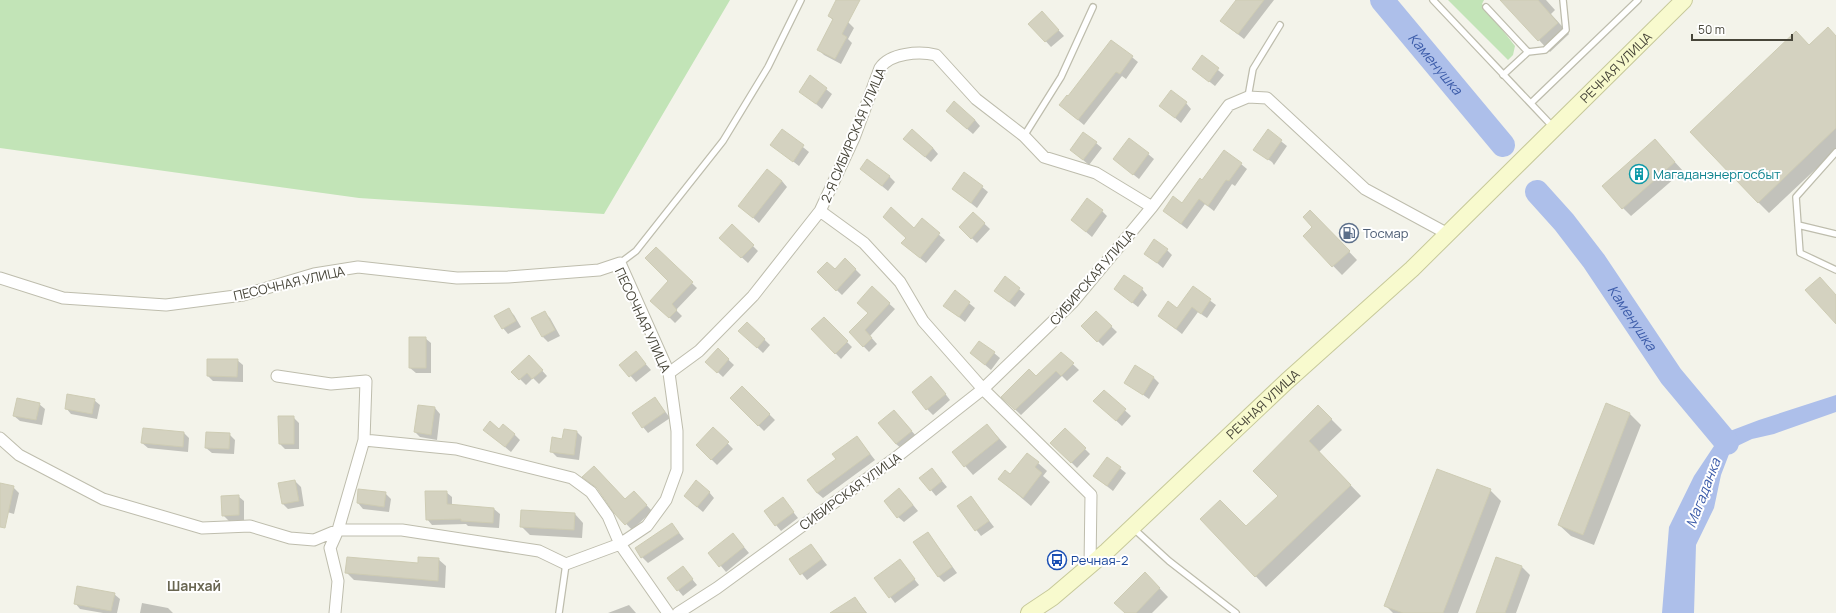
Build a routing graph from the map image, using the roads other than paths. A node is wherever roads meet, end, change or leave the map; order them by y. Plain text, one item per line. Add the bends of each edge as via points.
1 (801, 0) edge
2 (1433, 0) edge
3 (1563, 0) edge
4 (1638, 0) edge
5 (1684, 0) edge
6 (1093, 7) dead end
7 (1486, 7) dead end
8 (1280, 25) dead end
9 (1528, 52) junction
10 (1503, 75) junction
11 (1248, 97) junction
12 (1531, 103) junction
13 (1550, 131) junction
14 (1024, 136) junction
15 (1836, 152) edge
16 (1152, 207) junction
17 (820, 211) junction
18 (1798, 225) junction
19 (1448, 234) junction
20 (1836, 234) edge
21 (620, 262) junction
22 (1836, 270) edge
23 (0, 278) edge
24 (669, 373) junction
25 (277, 376) dead end
26 (983, 389) junction
27 (0, 438) edge
28 (364, 440) junction
29 (1132, 528) junction
30 (338, 530) junction
31 (620, 544) junction
32 (566, 564) junction
33 (1090, 566) junction
34 (336, 613) edge
35 (559, 613) edge
36 (668, 613) edge
37 (678, 613) edge
38 (1029, 613) edge
39 (1236, 613) edge

1 - 21 lane via 768,67 723,141 636,251
2 - 10 lane
3 - 9 lane via 1566,30 1545,50
4 - 12 lane
5 - 13 main road, РЕЧНАЯ УЛИЦА
6 - 14 lane via 1061,77
7 - 9 lane
8 - 11 lane via 1253,69
9 - 10 lane
10 - 12 lane
11 - 16 street, СИБИРСКАЯ УЛИЦА via 1229,105
11 - 19 street, СИБИРСКАЯ УЛИЦА via 1267,98 1365,189
12 - 13 lane
13 - 19 main road, РЕЧНАЯ УЛИЦА
14 - 16 street, 2-Я СИБИРСКАЯ УЛИЦА via 1044,157 1096,173
14 - 17 street, 2-Я СИБИРСКАЯ УЛИЦА via 976,99 936,54 913,53 890,59 880,68 854,138
15 - 18 lane via 1796,197
16 - 26 street, СИБИРСКАЯ УЛИЦА via 1073,302
17 - 24 street, 2-Я СИБИРСКАЯ УЛИЦА via 753,296 699,351
17 - 26 street via 864,243 900,282 923,321
18 - 20 lane
18 - 22 lane via 1800,253
19 - 29 main road, РЕЧНАЯ УЛИЦА via 1287,381
21 - 23 street, ПЕСОЧНАЯ УЛИЦА via 599,270 457,278 358,267 314,274 243,295 166,305 63,298
21 - 24 street, ПЕСОЧНАЯ УЛИЦА
24 - 31 street, ПЕСОЧНАЯ УЛИЦА via 677,431 677,470 666,500 647,526
25 - 28 street via 331,384 366,381
26 - 33 street via 1091,496
26 - 37 street, СИБИРСКАЯ УЛИЦА via 881,468
27 - 30 street via 19,455 103,499 202,528 250,526 290,538 314,540
28 - 30 street
28 - 31 street via 456,449 572,478 591,492 608,516
29 - 33 main road, РЕЧНАЯ УЛИЦА
29 - 39 lane via 1169,562
30 - 32 street via 410,531 539,551
30 - 34 street via 330,548 338,581
31 - 32 street, ПЕСОЧНАЯ УЛИЦА
31 - 36 street
32 - 35 lane
33 - 38 main road, РЕЧНАЯ УЛИЦА

